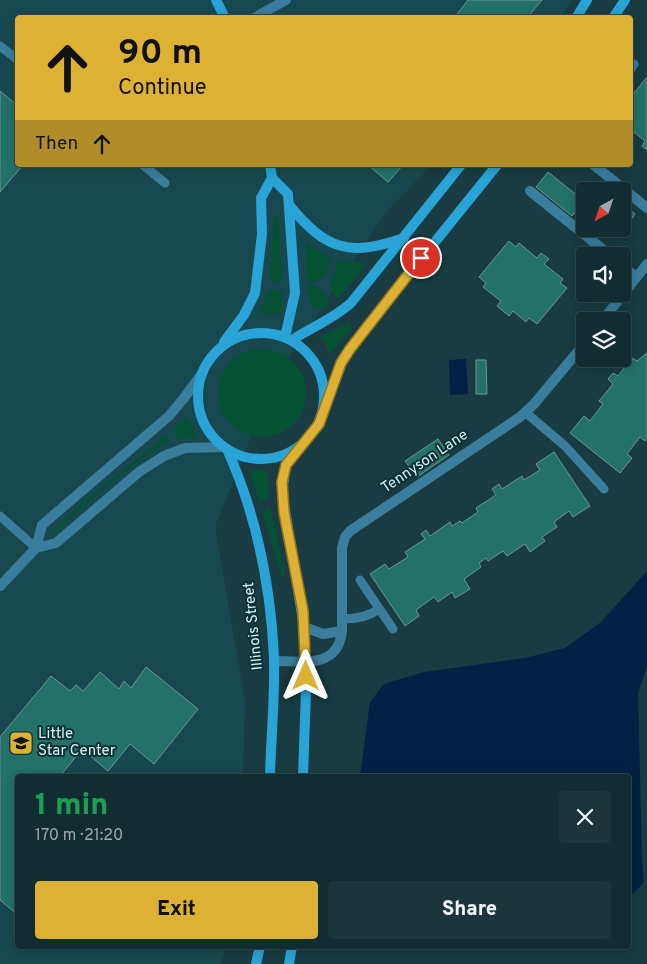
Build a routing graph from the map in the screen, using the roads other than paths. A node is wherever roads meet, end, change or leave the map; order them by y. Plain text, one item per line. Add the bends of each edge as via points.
1 (216, 0) edge
2 (286, 0) edge
3 (587, 0) edge
4 (625, 0) edge
5 (224, 15) edge
6 (259, 15) edge
7 (578, 15) edge
8 (615, 15) edge
9 (0, 46) edge
10 (15, 58) edge
11 (145, 167) edge
12 (270, 167) edge
13 (459, 167) edge
14 (495, 167) edge
15 (596, 167) edge
16 (272, 178) junction
17 (165, 183) dead end
18 (530, 191) dead end
19 (290, 205) junction
20 (647, 208) edge
21 (405, 237) junction
22 (600, 247) edge
23 (647, 264) edge
24 (631, 273) edge
25 (636, 277) junction
26 (609, 312) edge
27 (288, 338) junction
28 (220, 348) junction
29 (576, 353) edge
30 (203, 372) junction
31 (324, 410) junction
32 (525, 412) junction
33 (311, 436) junction
34 (226, 448) junction
35 (604, 488) dead end
36 (0, 516) edge
37 (36, 548) junction
38 (360, 580) dead end
39 (0, 586) edge
40 (379, 609) junction
41 (343, 619) junction
42 (304, 627) junction
43 (393, 629) dead end
44 (342, 631) junction
45 (274, 661) junction
46 (306, 662) junction
47 (270, 774) edge
48 (303, 774) edge
49 (259, 949) edge
50 (292, 949) edge
51 (256, 964) edge
52 (289, 964) edge

1 - 5 street
2 - 6 street
3 - 7 street
4 - 8 street
9 - 10 lane
11 - 17 lane
12 - 16 street
13 - 21 street
14 - 31 street via 355,342 341,363
15 - 20 street
16 - 19 street via 288,194
16 - 28 street via 261,198 262,234 255,294
18 - 22 street
19 - 21 street via 317,234 339,247 366,248
19 - 27 street via 295,293
21 - 27 street via 351,304 339,314
23 - 25 street
24 - 25 street
25 - 26 street
27 - 28 street via 253,333
27 - 31 street via 311,356 319,368 324,382
28 - 30 street
29 - 32 street, Tennyson Lane
30 - 34 street via 198,396 201,413 207,429
30 - 37 street via 169,416 42,525
31 - 33 street
32 - 35 lane via 565,446
32 - 41 street, Tennyson Lane via 350,531 342,548
33 - 34 street via 291,452 278,457 252,458
33 - 42 street via 286,465 282,492
34 - 37 street via 185,448 164,456 134,476 56,543
34 - 45 street, Illinois Street via 240,481 260,554 271,614
36 - 37 lane
37 - 39 street
38 - 40 lane
40 - 41 lane via 372,614
40 - 43 lane
41 - 44 street, Tennyson Lane
42 - 44 street via 323,634
42 - 46 street
44 - 46 street, Tennyson Lane via 336,651 323,660
45 - 46 street, Tennyson Lane
45 - 47 street, Illinois Street
46 - 48 street
49 - 51 street
50 - 52 street

